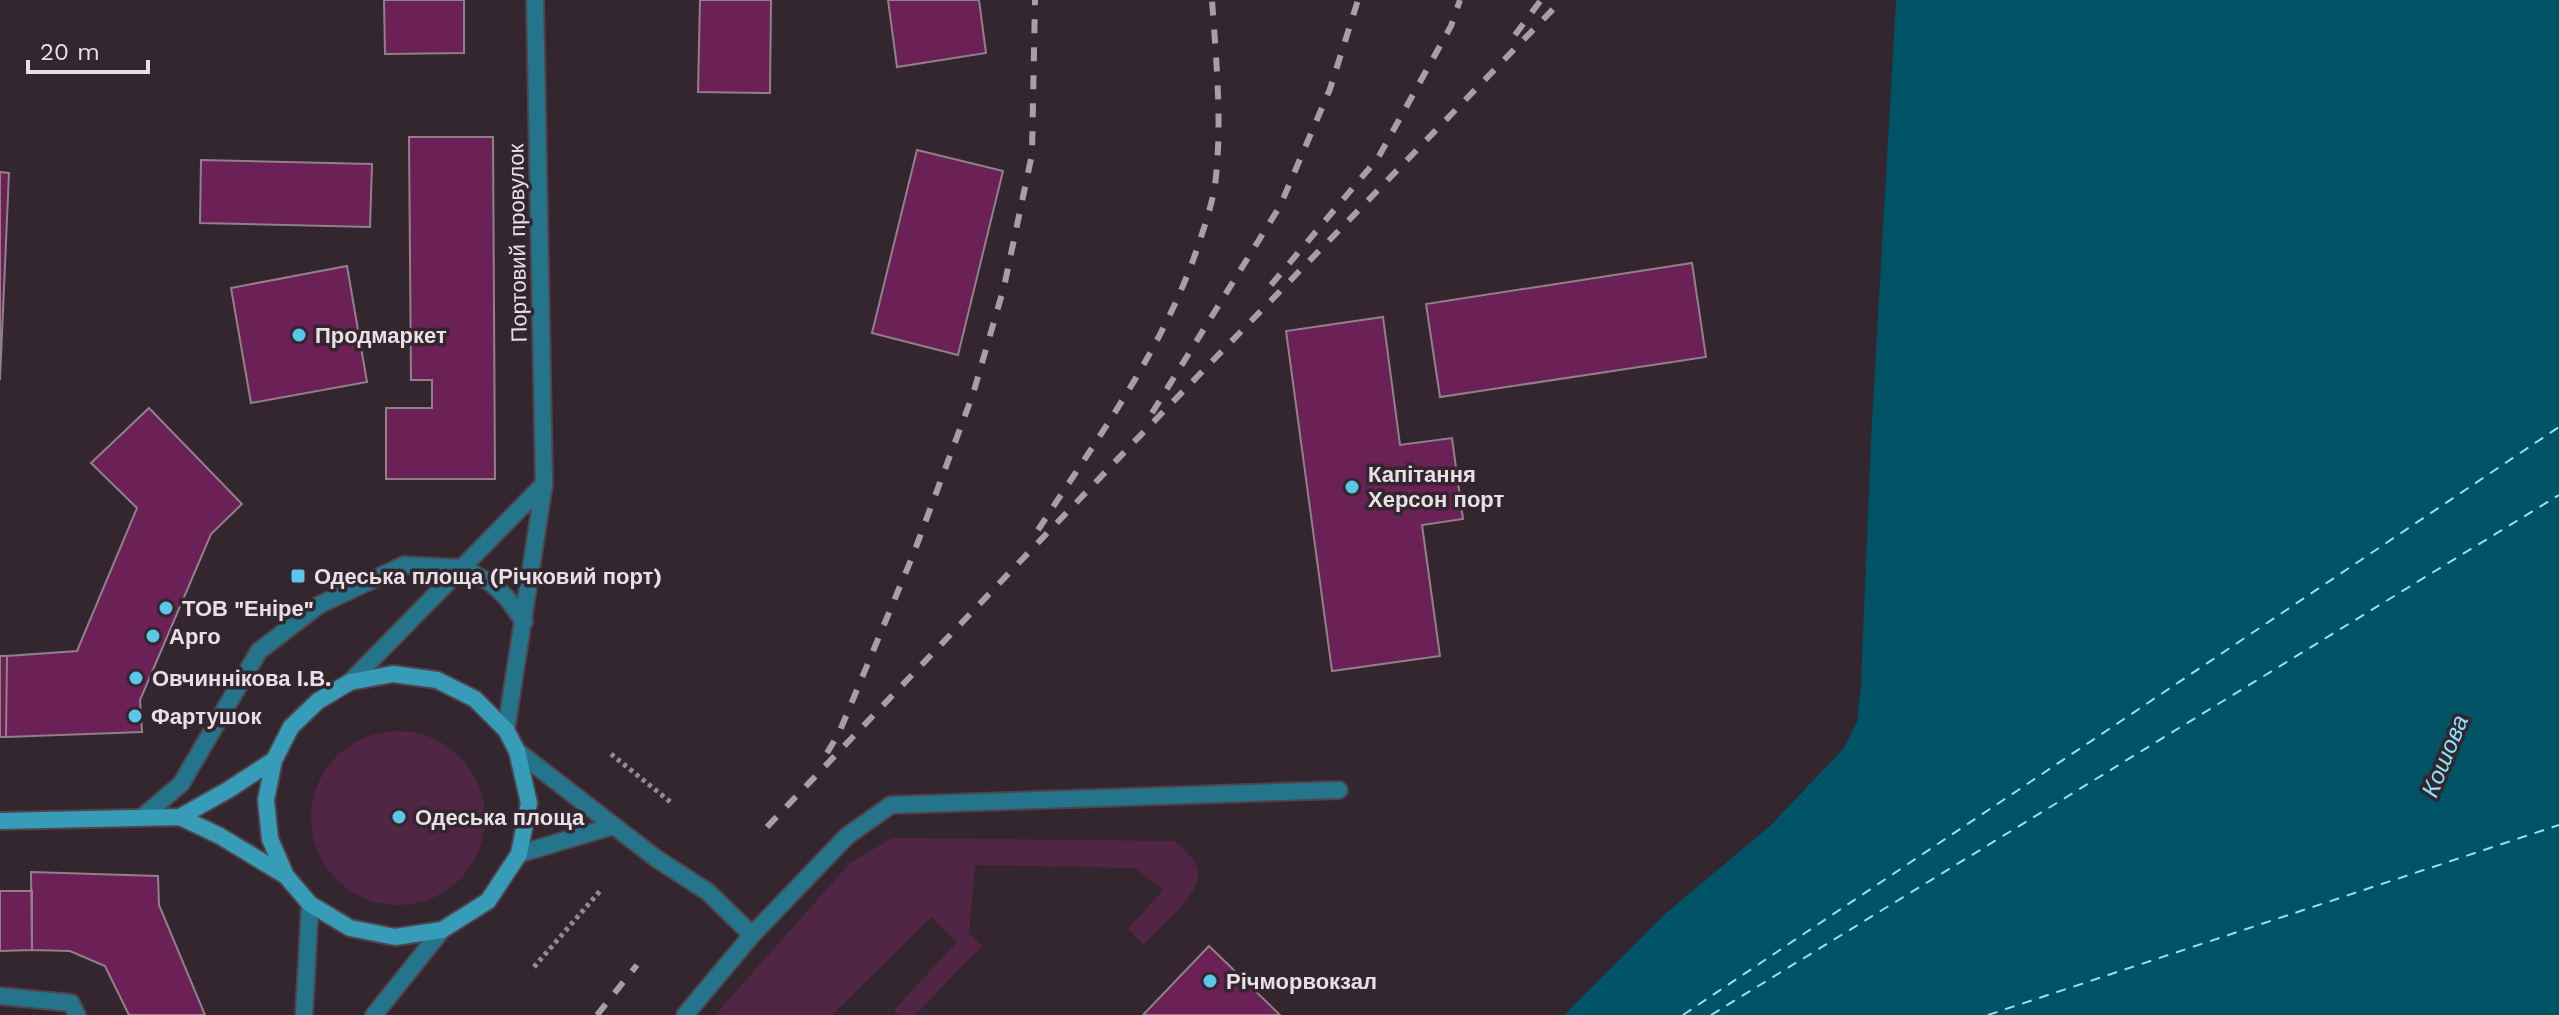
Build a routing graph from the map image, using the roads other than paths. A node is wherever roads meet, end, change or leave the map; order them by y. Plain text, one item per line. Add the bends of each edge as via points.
1 (535, 0) edge
2 (544, 484) junction
3 (463, 568) junction
4 (524, 622) junction
5 (350, 682) junction
6 (506, 730) junction
7 (517, 751) junction
8 (274, 760) junction
9 (1339, 790) dead end
10 (180, 817) junction
11 (141, 818) junction
12 (0, 821) edge
13 (613, 826) junction
14 (519, 854) junction
15 (286, 876) junction
16 (310, 904) junction
17 (442, 930) junction
18 (752, 935) junction
19 (0, 996) edge
20 (77, 1015) edge
21 (304, 1015) edge
22 (374, 1015) edge
23 (685, 1015) edge

1 - 2 street, Портовий провулок
2 - 3 street
2 - 4 street, Портовий провулок
3 - 4 street via 499,590
3 - 5 street
3 - 11 street via 404,565 319,605 259,651 181,784
4 - 6 street, Портовий провулок
5 - 6 street via 393,674 437,680 475,699
5 - 8 street via 318,701 291,727
6 - 7 street
7 - 13 street
7 - 14 street via 529,803
8 - 10 street
8 - 15 street via 266,800 270,839
9 - 18 street via 891,805 847,836
10 - 11 street
10 - 15 street
11 - 12 street
13 - 14 street
13 - 18 street via 708,892
14 - 17 street via 488,901
15 - 16 street
16 - 17 street via 350,928 395,937
16 - 21 street
17 - 22 street
18 - 23 street
19 - 20 street via 71,1003

